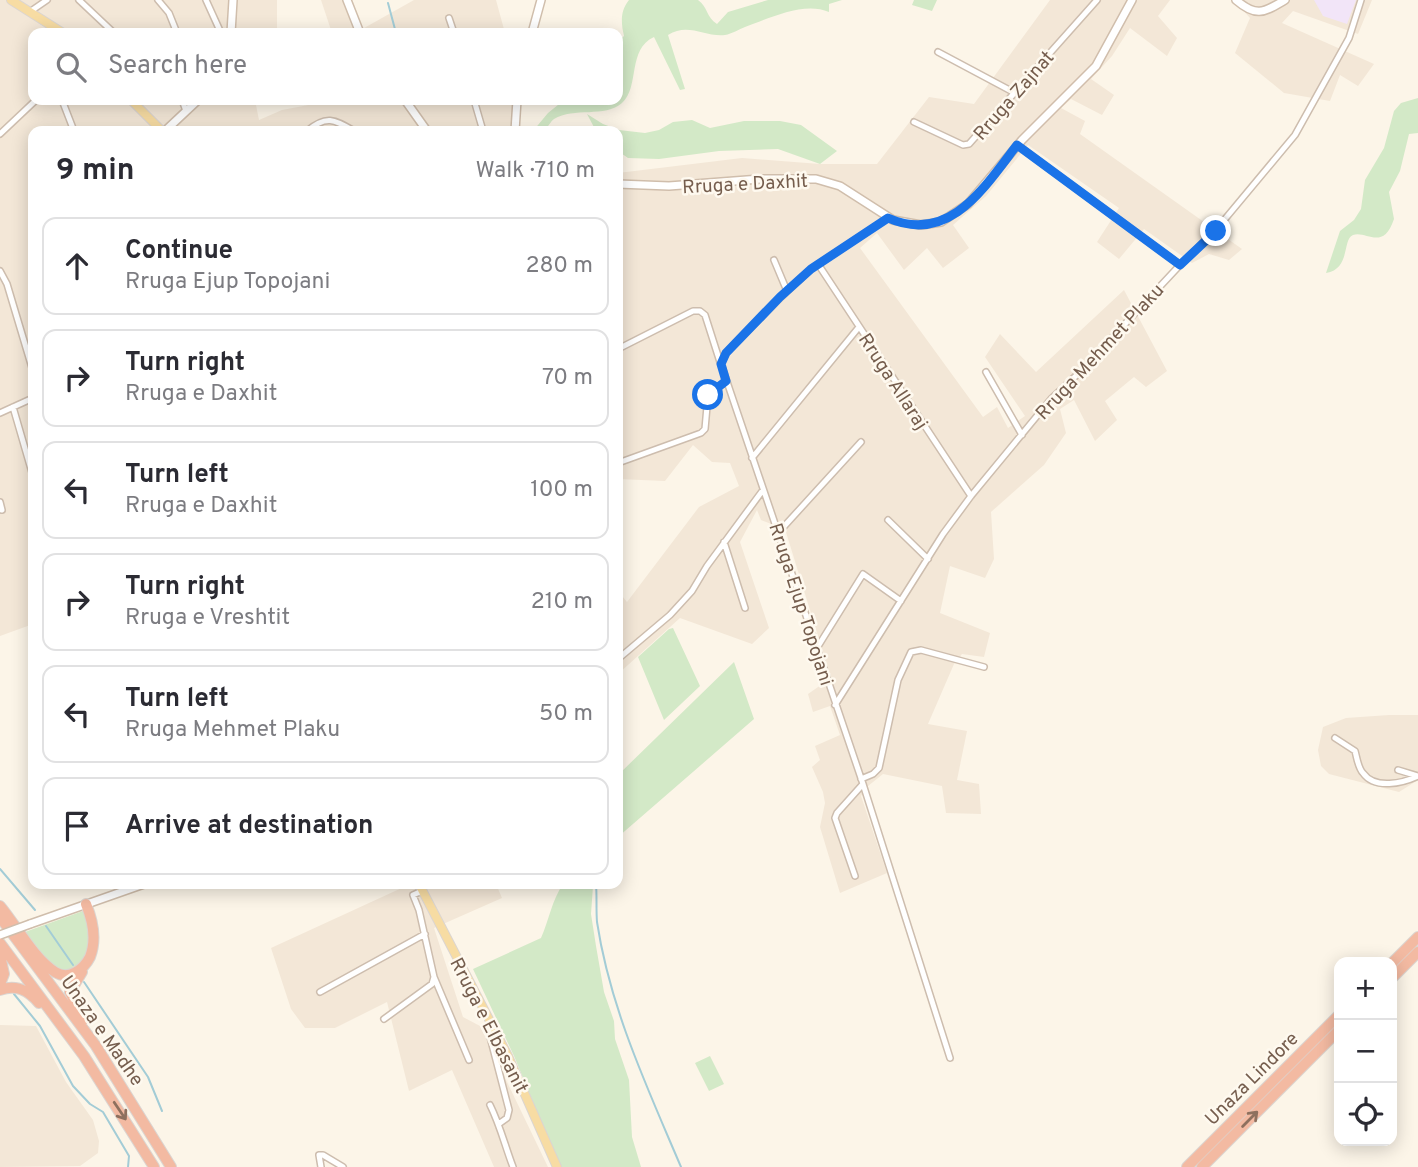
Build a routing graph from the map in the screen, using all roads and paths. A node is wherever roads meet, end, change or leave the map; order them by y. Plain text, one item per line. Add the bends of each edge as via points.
1 (10, 0) edge
2 (47, 0) edge
3 (79, 0) edge
4 (158, 0) edge
5 (206, 0) edge
6 (233, 0) edge
7 (347, 0) edge
8 (541, 0) edge
9 (1097, 0) edge
10 (1132, 0) edge
11 (1236, 0) edge
12 (1285, 0) edge
13 (1361, 0) edge
14 (34, 6) edge
15 (449, 18) dead end
16 (58, 28) edge
17 (109, 28) edge
18 (175, 28) edge
19 (219, 28) edge
20 (230, 28) edge
21 (358, 28) edge
22 (452, 28) edge
23 (533, 28) edge
24 (938, 52) dead end
25 (1015, 93) junction
26 (31, 105) edge
27 (64, 105) edge
28 (136, 105) edge
29 (184, 105) edge
30 (193, 105) edge
31 (409, 105) edge
32 (475, 105) edge
33 (517, 105) edge
34 (186, 111) junction
35 (914, 122) dead end
36 (72, 126) edge
37 (159, 126) edge
38 (170, 126) edge
39 (313, 126) edge
40 (346, 126) edge
41 (423, 126) edge
42 (482, 126) edge
43 (515, 126) edge
44 (0, 134) edge
45 (1017, 145) junction
46 (623, 184) edge
47 (888, 218) junction
48 (774, 260) dead end
49 (818, 264) junction
50 (1180, 265) junction
51 (0, 271) edge
52 (787, 291) junction
53 (859, 327) junction
54 (623, 346) edge
55 (28, 354) edge
56 (721, 364) junction
57 (986, 372) dead end
58 (726, 381) junction
59 (28, 400) edge
60 (13, 407) junction
61 (0, 413) edge
62 (1023, 435) junction
63 (861, 442) dead end
64 (752, 458) junction
65 (28, 459) edge
66 (623, 461) edge
67 (763, 489) junction
68 (971, 496) junction
69 (0, 502) edge
70 (2, 510) dead end
71 (888, 520) dead end
72 (778, 533) junction
73 (724, 542) junction
74 (928, 559) junction
75 (901, 601) junction
76 (746, 608) dead end
77 (817, 648) junction
78 (623, 655) edge
79 (984, 667) dead end
80 (835, 705) junction
81 (1335, 738) dead end
82 (1398, 770) dead end
83 (1418, 776) edge
84 (862, 781) junction
85 (855, 876) dead end
86 (130, 889) edge
87 (419, 889) edge
88 (421, 889) edge
89 (89, 903) junction
90 (0, 906) edge
91 (0, 917) edge
92 (425, 934) junction
93 (0, 935) edge
94 (1418, 937) edge
95 (0, 943) edge
96 (1418, 952) edge
97 (0, 955) edge
98 (1397, 958) edge
99 (1397, 973) edge
100 (434, 977) junction
101 (0, 984) edge
102 (0, 990) edge
103 (320, 992) dead end
104 (384, 1019) dead end
105 (1334, 1019) edge
106 (490, 1021) junction
107 (1334, 1035) edge
108 (96, 1046) junction
109 (84, 1056) junction
110 (950, 1058) dead end
111 (469, 1060) dead end
112 (491, 1105) dead end
113 (500, 1123) junction
114 (154, 1167) edge
115 (171, 1167) edge
116 (321, 1167) edge
117 (343, 1167) edge
118 (513, 1167) edge
119 (557, 1167) edge
120 (1187, 1167) edge
121 (1202, 1167) edge

1 - 14 main road
2 - 14 street
3 - 17 street
4 - 18 street
5 - 19 street
6 - 20 street
7 - 21 street
8 - 23 street
9 - 25 street, Rruga Zajnat
10 - 45 street, Rruga e Daxhit via 1096,66
11 - 12 street via 1257,13
13 - 50 street, Rruga Mehmet Plaku via 1349,38 1301,127 1216,231
14 - 16 main road
15 - 22 street
24 - 25 street
25 - 35 street, Rruga Zajnat via 966,145
26 - 44 street
27 - 36 street
28 - 37 main road
29 - 34 street
30 - 34 street
31 - 41 street
32 - 42 street
33 - 43 street
34 - 38 street
39 - 40 street via 328,120
45 - 47 street, Rruga e Daxhit via 968,204 950,218 921,225
45 - 50 street
46 - 47 street, Rruga e Daxhit via 816,179 840,186
47 - 49 street
48 - 52 street
49 - 52 street
49 - 53 street, Rruga Allaraj
50 - 62 street, Rruga Mehmet Plaku via 1051,399
51 - 55 street
52 - 56 street via 726,353
53 - 64 street
53 - 68 street, Rruga Allaraj
54 - 56 street, Rruga Ejup Topojani via 700,311 705,314
56 - 58 street, Rruga Ejup Topojani
57 - 62 street
58 - 64 street, Rruga Ejup Topojani
58 - 66 street via 708,395 701,433
59 - 60 street
60 - 61 street
60 - 65 street
62 - 68 street, Rruga Mehmet Plaku
63 - 72 street
64 - 67 street, Rruga Ejup Topojani
67 - 72 street, Rruga Ejup Topojani
67 - 73 street
68 - 74 street, Rruga Mehmet Plaku
69 - 70 street
71 - 74 street
72 - 77 street, Rruga Ejup Topojani
73 - 76 street
73 - 78 street via 692,591
74 - 75 street, Rruga Mehmet Plaku
75 - 77 street via 863,575
75 - 80 street, Rruga Mehmet Plaku
77 - 80 street, Rruga Ejup Topojani
79 - 84 street via 921,650 911,652 898,680 879,768
80 - 84 street, Rruga Ejup Topojani
81 - 83 street via 1355,751 1366,777 1393,785
82 - 83 street
84 - 85 street via 835,818
84 - 110 street, Rruga Ejup Topojani
86 - 89 street
87 - 92 street via 413,895
88 - 106 main road, Rruga e Elbasanit
89 - 90 highway via 91,951 80,970 68,975 55,973 42,960
89 - 93 street, bridge
89 - 108 highway via 96,933 93,957 70,992
91 - 108 highway, Unaza e Madhe
92 - 100 street
92 - 103 street
94 - 98 highway
95 - 109 highway, Unaza e Madhe
96 - 99 highway
97 - 101 highway via 5,974
100 - 104 street via 432,984
100 - 111 street
102 - 109 highway via 14,987 33,997
105 - 120 highway, Unaza Lindore
106 - 113 street via 488,1029 509,1110
106 - 119 main road, Rruga e Elbasanit
121 -> 107 highway, Unaza Lindore
108 - 115 highway, Unaza e Madhe
109 -> 114 highway, Unaza e Madhe
112 - 113 street
113 - 118 street
116 - 117 street via 320,1155

